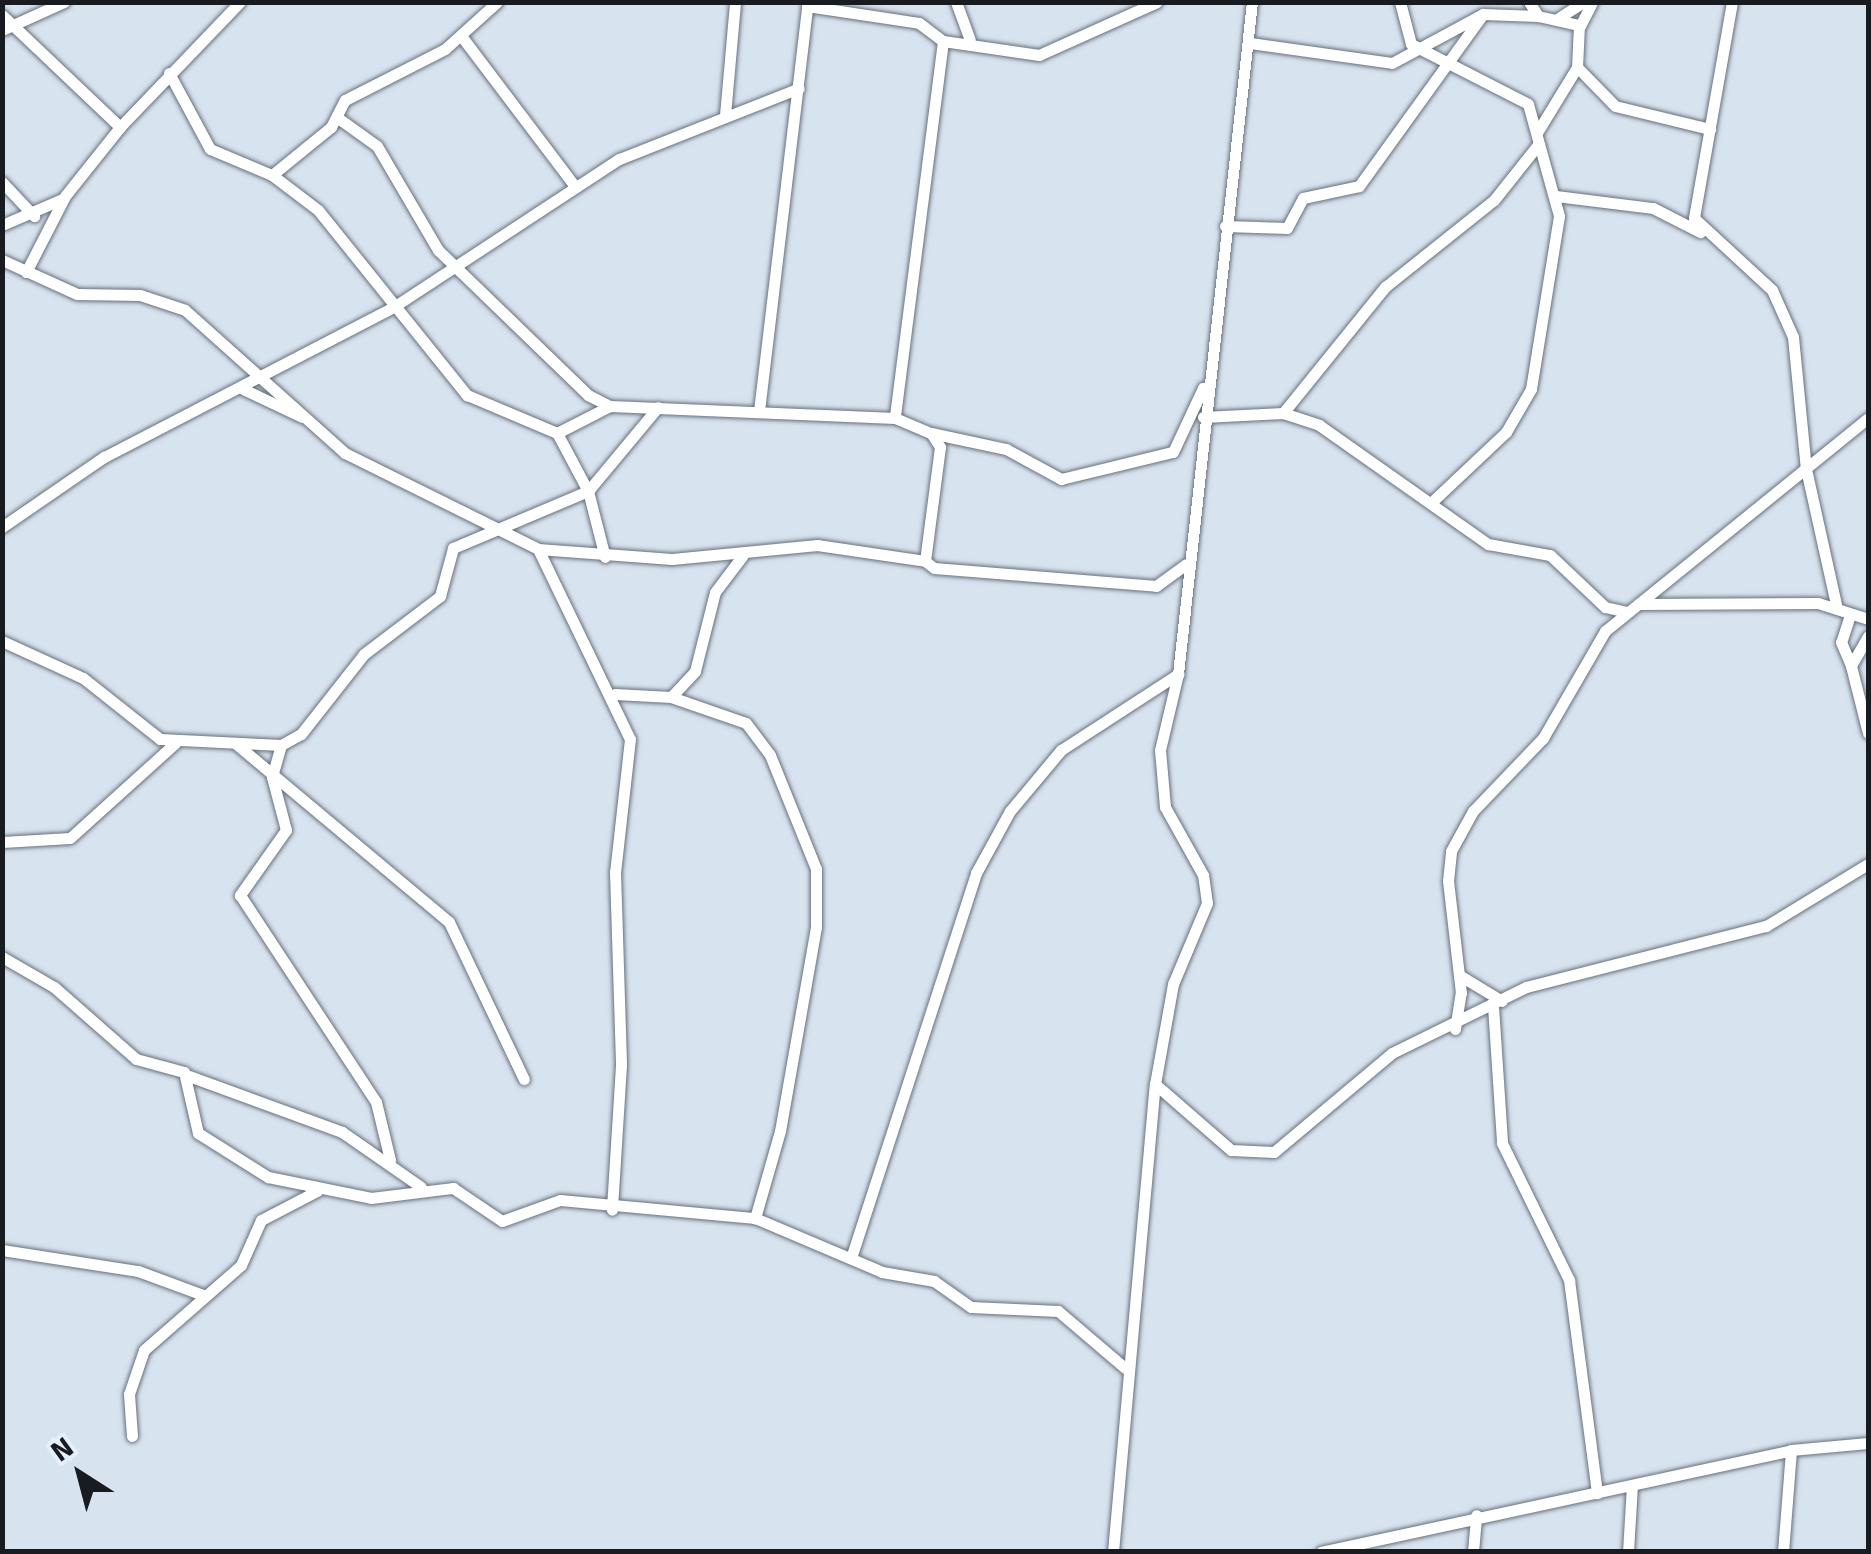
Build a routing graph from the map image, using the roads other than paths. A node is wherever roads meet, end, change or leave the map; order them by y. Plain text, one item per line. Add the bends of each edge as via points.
1 (64, 2) edge
2 (240, 2) edge
3 (497, 2) edge
4 (735, 2) edge
5 (956, 2) edge
6 (1157, 2) edge
7 (1252, 2) edge
8 (1400, 2) edge
9 (1529, 2) edge
10 (1583, 2) edge
11 (1592, 2) edge
12 (1732, 2) edge
13 (808, 4) edge
14 (1484, 14) junction
15 (2, 15) edge
16 (1538, 16) junction
17 (1557, 20) junction
18 (1580, 26) junction
19 (8, 28) edge
20 (462, 36) junction
21 (970, 40) junction
22 (943, 41) junction
23 (1250, 43) junction
24 (1422, 50) junction
25 (1451, 64) junction
26 (1577, 67) junction
27 (169, 72) junction
28 (799, 88) junction
29 (724, 115) junction
30 (338, 118) junction
31 (120, 127) junction
32 (1710, 130) junction
33 (1538, 131) junction
34 (1538, 146) junction
35 (272, 175) junction
36 (2, 182) edge
37 (574, 185) junction
38 (65, 196) junction
39 (1556, 196) junction
40 (1695, 203) junction
41 (34, 216) junction
42 (1670, 216) junction
43 (2, 225) edge
44 (1225, 226) junction
45 (1705, 235) junction
46 (2, 260) edge
47 (457, 265) junction
48 (26, 272) junction
49 (395, 306) junction
50 (268, 376) junction
51 (1206, 385) junction
52 (242, 389) junction
53 (659, 405) junction
54 (610, 406) junction
55 (760, 412) junction
56 (1283, 413) junction
57 (1203, 416) junction
58 (895, 418) junction
59 (1868, 418) edge
60 (306, 419) junction
61 (557, 433) junction
62 (930, 433) junction
63 (1806, 470) junction
64 (588, 491) junction
65 (1435, 498) junction
66 (492, 526) junction
67 (2, 527) edge
68 (538, 549) junction
69 (743, 555) junction
70 (605, 558) junction
71 (925, 561) junction
72 (1186, 564) junction
73 (1638, 604) junction
74 (1837, 608) junction
75 (1627, 612) junction
76 (1850, 615) junction
77 (1868, 619) edge
78 (1868, 636) edge
79 (2, 642) edge
80 (1851, 666) junction
81 (1178, 674) junction
82 (615, 694) junction
83 (671, 697) junction
84 (1868, 733) edge
85 (175, 743) junction
86 (235, 743) junction
87 (280, 745) junction
88 (272, 776) junction
89 (2, 842) edge
90 (1868, 864) edge
91 (2, 957) edge
92 (1459, 975) junction
93 (1497, 1004) junction
94 (1455, 1029) junction
95 (188, 1076) junction
96 (524, 1080) dead end
97 (1155, 1084) junction
98 (390, 1160) junction
99 (421, 1187) junction
100 (316, 1191) junction
101 (612, 1210) junction
102 (755, 1218) junction
103 (2, 1250) edge
104 (851, 1258) junction
105 (203, 1295) junction
106 (1125, 1368) junction
107 (132, 1436) dead end
108 (1868, 1444) edge
109 (1790, 1450) junction
110 (1632, 1485) junction
111 (1597, 1493) junction
112 (1476, 1515) junction
113 (1321, 1551) edge
114 (1113, 1552) edge
115 (1473, 1552) edge
116 (1628, 1552) edge
117 (1783, 1552) edge

1 - 19 street
2 - 27 street
3 - 20 street
4 - 29 street
5 - 21 street
6 - 21 street via 1039,55
7 - 23 street
8 - 24 street via 1404,37
9 - 16 street
10 - 17 street
11 - 18 street
12 - 32 street
13 - 22 street via 919,23
13 - 28 street
14 - 16 street
14 - 24 street
14 - 25 street
15 - 19 street
16 - 17 street
17 - 18 street
18 - 26 street
19 - 31 street
20 - 30 street via 387,73 376,92 345,100
20 - 37 street
21 - 22 street
22 - 58 street
23 - 24 street via 1392,62
23 - 44 street
24 - 25 street
25 - 33 street via 1521,98
25 - 44 street via 1359,186 1302,198 1287,228
26 - 32 street via 1622,110
26 - 33 street
27 - 31 street
27 - 35 street via 210,149
28 - 29 street
28 - 55 street
29 - 37 street
30 - 35 street
30 - 47 street via 377,146 424,232
31 - 38 street
32 - 40 street
33 - 34 street
34 - 39 street
34 - 56 street via 1494,200 1384,287
35 - 49 street via 318,210
36 - 41 street
37 - 47 street
38 - 41 street
38 - 48 street
39 - 42 street
39 - 65 street via 1555,255 1530,389 1506,432
40 - 42 street
40 - 45 street
41 - 43 street
42 - 45 street
44 - 51 street
45 - 63 street via 1782,308 1801,367
46 - 48 street
47 - 49 street
47 - 54 street via 565,376
48 - 50 street via 77,294 164,298
49 - 50 street
49 - 61 street via 466,395
50 - 52 street
50 - 60 street
51 - 57 street
51 - 62 street via 1174,452 1060,479 1006,449
52 - 60 street
52 - 67 street via 104,457
53 - 54 street
53 - 55 street
53 - 64 street
54 - 61 street
55 - 58 street
56 - 57 street
56 - 65 street via 1355,444
57 - 72 street
58 - 62 street
59 - 63 street
60 - 66 street via 387,478
61 - 64 street
62 - 71 street via 940,447
63 - 73 street
63 - 74 street
64 - 66 street
64 - 70 street
65 - 75 street via 1488,544 1550,555 1606,607
66 - 68 street
66 - 87 street via 453,548 440,596 364,654 301,734
68 - 70 street
68 - 82 street
69 - 70 street
69 - 71 street via 817,544
69 - 83 street via 715,592 695,671
71 - 72 street via 1156,586
72 - 81 street
73 - 74 street
73 - 75 street
74 - 76 street
75 - 92 street via 1580,664 1543,738 1457,838 1448,880
76 - 77 street
76 - 80 street via 1841,642
78 - 80 street
79 - 85 street via 83,678
80 - 84 street
81 - 97 street via 1160,779 1207,903 1173,984
81 - 104 street via 1061,750 1010,811 976,873
82 - 83 street
82 - 101 street via 630,739 615,872 621,1065
83 - 102 street via 756,733 816,869 818,911 780,1131
85 - 86 street via 208,735
85 - 89 street via 70,838
86 - 87 street
86 - 88 street
87 - 88 street
88 - 96 street via 449,922
88 - 98 street via 286,830 240,896 376,1102
90 - 93 street via 1766,926 1556,975
91 - 95 street via 136,1059
92 - 93 street
92 - 94 street
93 - 94 street
93 - 111 street via 1502,1143 1569,1280
94 - 97 street via 1392,1053 1334,1096 1301,1137 1265,1155 1212,1138
95 - 98 street via 342,1132
95 - 100 street via 186,1108 206,1144
97 - 106 street
98 - 99 street
99 - 100 street via 370,1198
99 - 101 street via 453,1188 502,1221 548,1201
100 - 105 street via 260,1220 250,1254
101 - 102 street
102 - 104 street
103 - 105 street via 138,1271
104 - 106 street via 934,1281 984,1311 1058,1311
105 - 107 street via 134,1369
106 - 114 street
108 - 109 street
109 - 110 street
109 - 117 street
110 - 111 street
110 - 116 street
111 - 112 street
112 - 113 street
112 - 115 street

